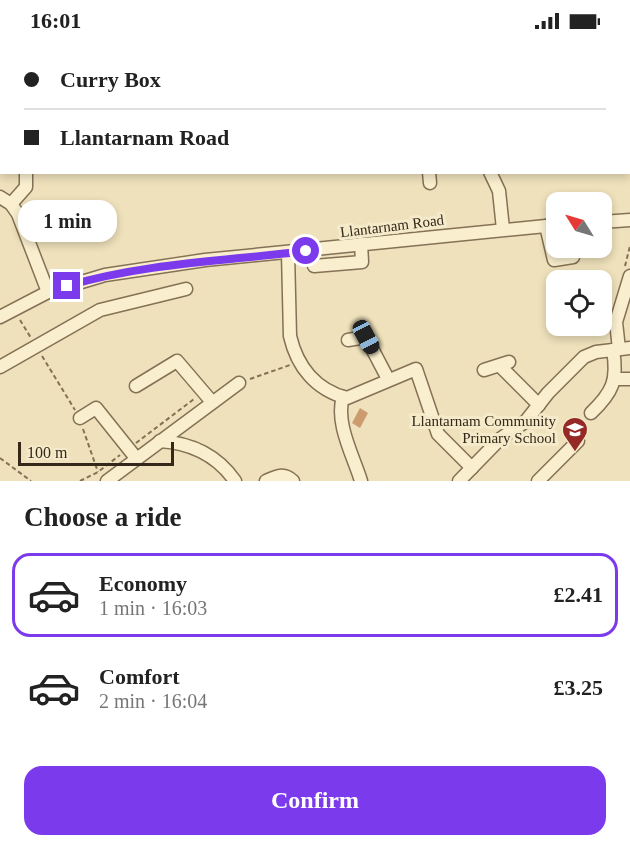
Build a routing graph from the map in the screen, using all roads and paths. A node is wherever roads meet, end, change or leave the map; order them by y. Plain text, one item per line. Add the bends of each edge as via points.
1 (26, 174) edge
2 (491, 174) edge
3 (0, 197) edge
4 (11, 204) junction
5 (630, 220) edge
6 (612, 221) edge
7 (546, 225) edge
8 (503, 229) junction
9 (361, 244) junction
10 (288, 253) junction
11 (314, 266) dead end
12 (630, 276) edge
13 (186, 289) dead end
14 (48, 292) junction
15 (14, 310) junction
16 (0, 317) edge
17 (348, 340) dead end
18 (37, 347) junction
19 (621, 349) edge
20 (299, 361) junction
21 (0, 368) edge
22 (484, 370) dead end
23 (388, 379) junction
24 (615, 379) junction
25 (630, 379) edge
26 (239, 383) joint
27 (136, 386) dead end
28 (203, 392) junction
29 (343, 397) junction
30 (212, 402) junction
31 (539, 405) junction
32 (599, 411) dead end
33 (80, 418) junction
34 (160, 441) junction
35 (578, 441) dead end
36 (132, 454) junction
37 (0, 458) edge
38 (472, 468) junction
39 (102, 476) edge
40 (31, 481) edge
41 (80, 481) edge
42 (235, 481) edge
43 (267, 481) edge
44 (293, 481) edge
45 (361, 481) edge
46 (459, 481) edge
47 (538, 481) edge

1 - 4 street via 26,187
2 - 8 street via 499,191
3 - 4 street
4 - 14 street
5 - 6 street
7 - 8 street, Llantarnam Road
8 - 9 street, Llantarnam Road
9 - 10 street, Llantarnam Road
9 - 11 street via 362,262
10 - 14 street, Llantarnam Road via 105,275
10 - 20 street via 290,336
12 - 19 street via 616,322
13 - 18 street via 100,310
14 - 15 street, Llantarnam Road
15 - 16 street, Llantarnam Road
15 - 18 path
17 - 23 street via 366,337
18 - 21 street
18 - 33 path
19 - 24 street
19 - 31 street via 584,357
20 - 26 path
20 - 29 street via 312,380
22 - 31 street via 504,364
23 - 29 street via 355,396
23 - 38 street via 416,369 438,434
24 - 25 street
24 - 32 street
26 - 30 street
27 - 28 street via 177,361
28 - 30 street
28 - 36 path
29 - 45 street via 341,418
30 - 34 street
31 - 38 street
33 - 36 street via 96,408
33 - 39 path
34 - 36 street
34 - 42 street via 202,451
35 - 47 street
36 - 39 street
36 - 39 path
37 - 40 path
38 - 46 street
39 - 41 path
43 - 44 street via 279,475

